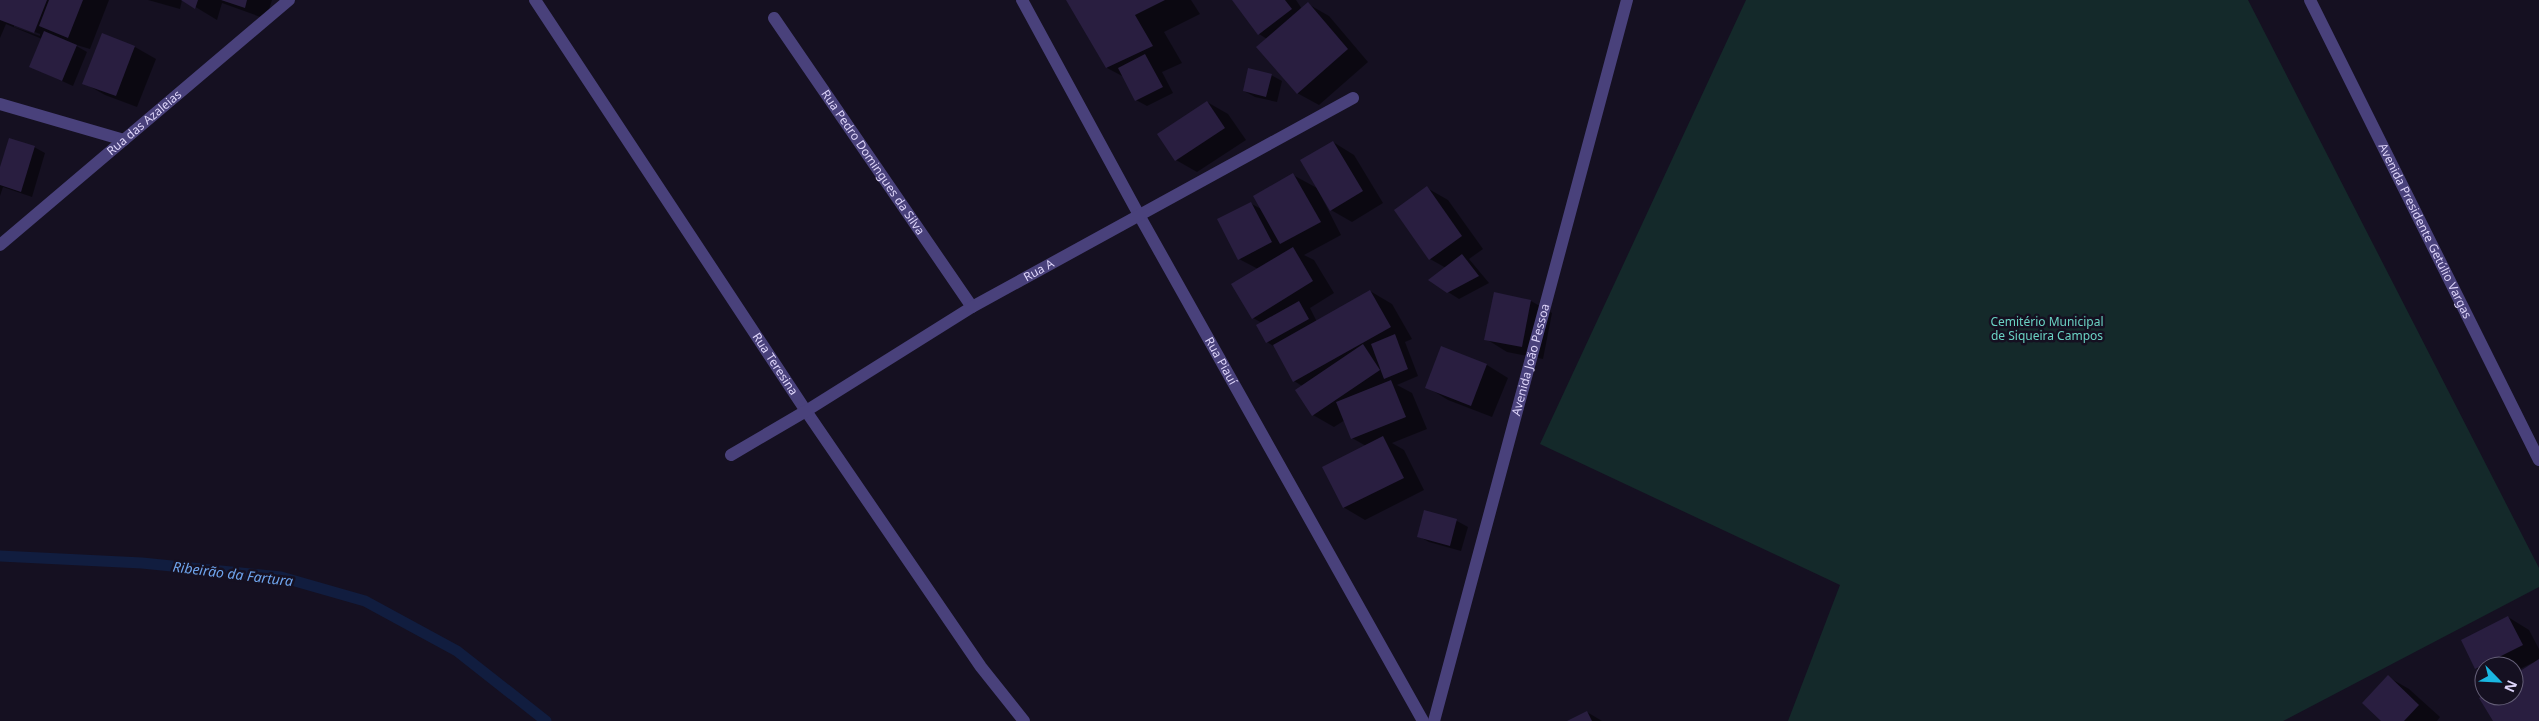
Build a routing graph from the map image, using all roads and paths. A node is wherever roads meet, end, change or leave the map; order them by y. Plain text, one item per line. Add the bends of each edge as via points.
1 (289, 0) edge
2 (536, 0) edge
3 (1022, 0) edge
4 (1627, 0) edge
5 (2310, 0) edge
6 (774, 18) dead end
7 (1353, 98) dead end
8 (0, 104) edge
9 (124, 140) junction
10 (1139, 215) junction
11 (0, 245) edge
12 (972, 307) junction
13 (806, 411) junction
14 (731, 455) dead end
15 (2539, 460) edge
16 (1024, 721) edge
17 (1423, 721) edge
18 (1434, 721) edge

1 - 9 street, Rua das Azaleias
2 - 13 street, Rua Teresina
3 - 10 street, Rua Piauí
4 - 18 street, Avenida João Pessoa
5 - 15 street, Avenida Presidente Getúlio Vargas
6 - 12 street, Rua Pedro Domingues da Silva
7 - 10 street, Rua A
8 - 9 street
9 - 11 street, Rua das Azaleias
10 - 12 street, Rua A
10 - 17 street, Rua Piauí
12 - 13 street, Rua A
13 - 14 street, Rua A
13 - 16 street, Rua Teresina via 981,668

